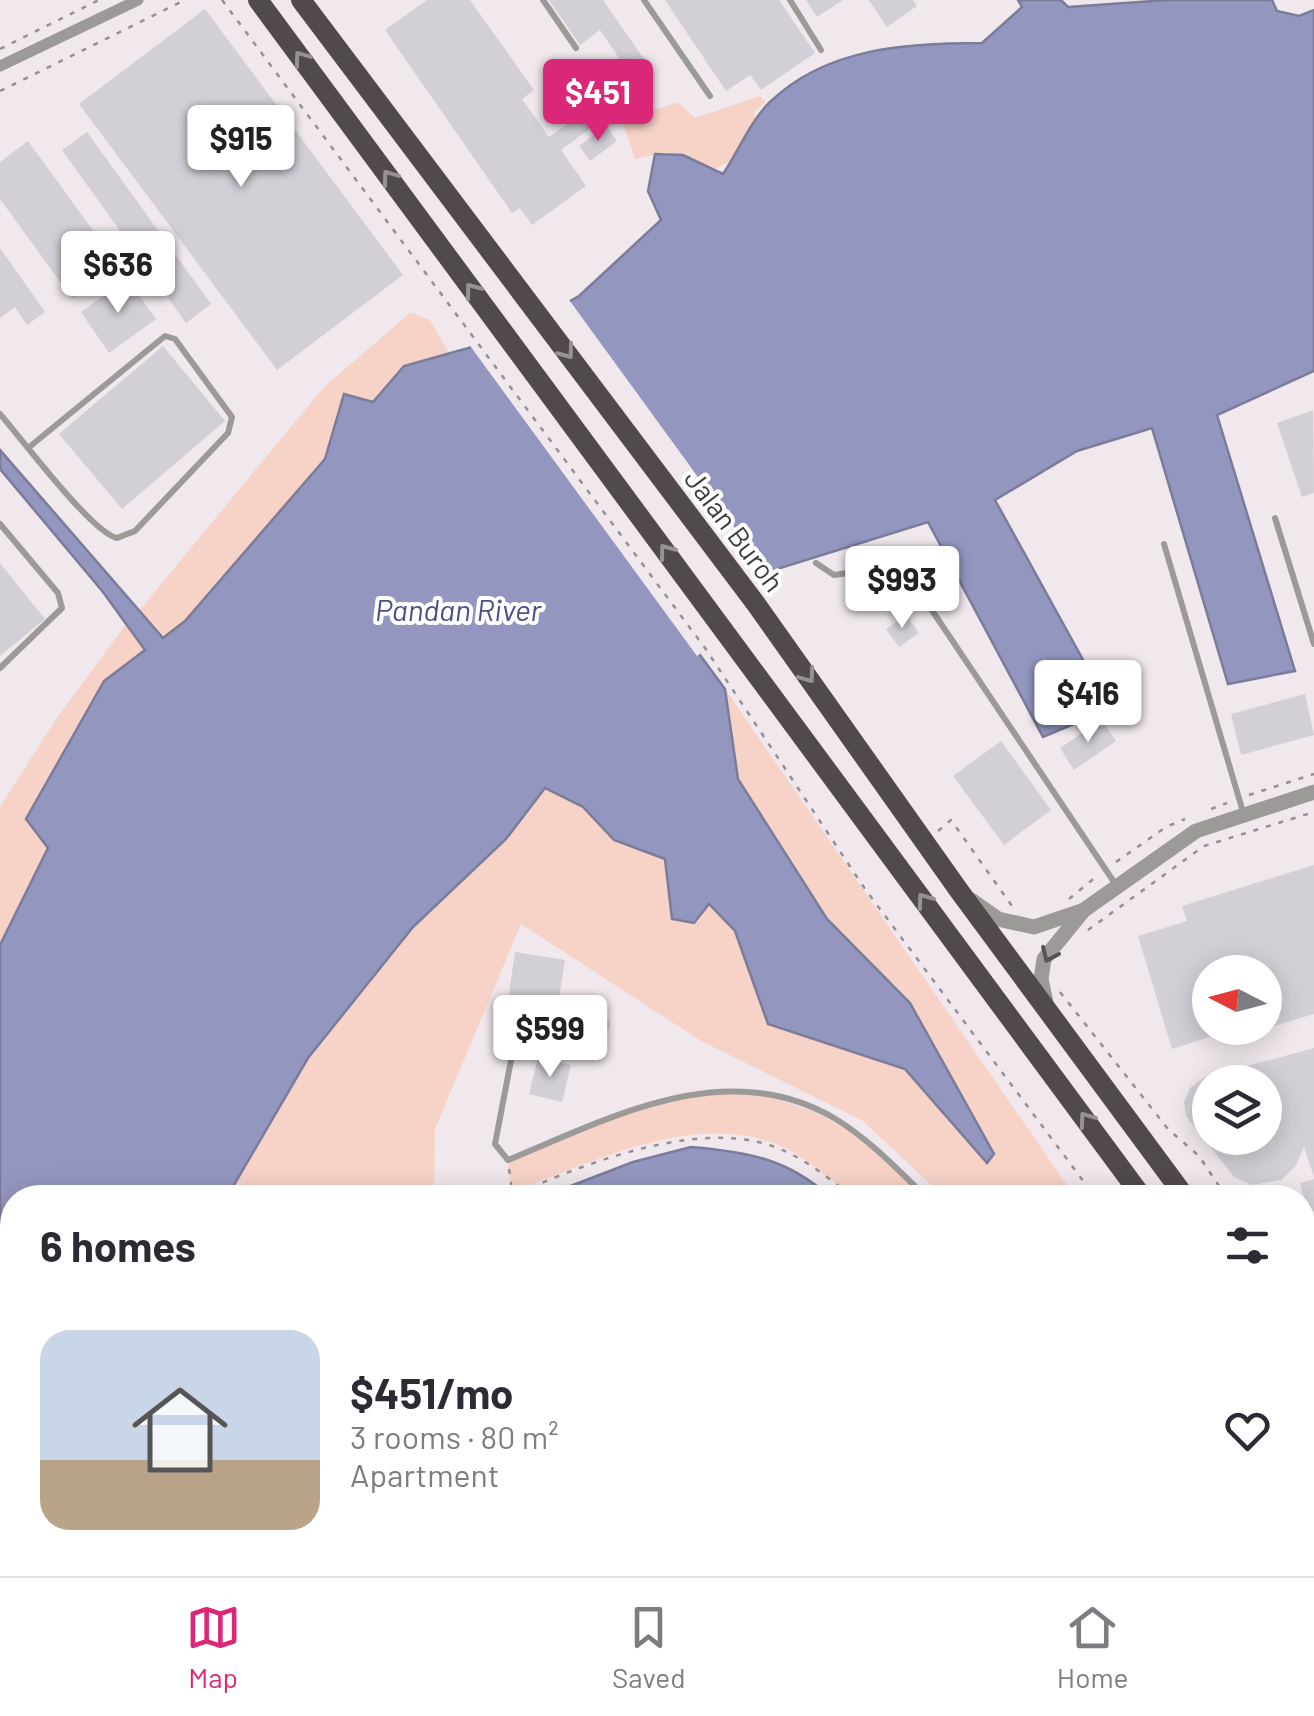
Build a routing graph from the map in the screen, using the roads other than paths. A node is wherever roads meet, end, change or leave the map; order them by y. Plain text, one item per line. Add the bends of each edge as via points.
1 (138, 0) edge
2 (258, 0) edge
3 (543, 0) edge
4 (644, 0) edge
5 (790, 0) edge
6 (308, 5) edge
7 (576, 48) dead end
8 (821, 50) dead end
9 (0, 66) edge
10 (710, 96) dead end
11 (0, 414) edge
12 (28, 448) junction
13 (1275, 518) dead end
14 (0, 524) edge
15 (1164, 544) dead end
16 (816, 563) dead end
17 (1314, 644) edge
18 (0, 668) edge
19 (1314, 792) edge
20 (1244, 814) junction
21 (1116, 885) junction
22 (960, 892) junction
23 (1084, 910) junction
24 (1049, 1011) junction
25 (520, 1013) dead end
26 (912, 1185) edge
27 (1134, 1185) edge
28 (1176, 1185) edge

1 - 9 street
27 -> 2 highway
3 - 7 lane
4 - 10 lane
5 - 8 lane
6 -> 22 highway, Jalan Buroh via 756,604
11 - 12 lane
12 - 12 lane via 98,528 117,538 135,531 215,447 232,416 175,339 165,336
13 - 17 lane
14 - 18 lane via 58,594 62,608
15 - 20 lane
16 - 21 lane via 834,575 893,566 906,573
19 - 20 street
20 - 21 street via 1196,831
21 - 23 street
22 - 23 street via 998,918 1034,928
22 - 24 highway, Jalan Buroh
23 -> 24 street via 1044,958
24 - 28 highway, Jalan Buroh
25 - 26 lane via 495,1144 508,1160 679,1094 731,1090 835,1119

